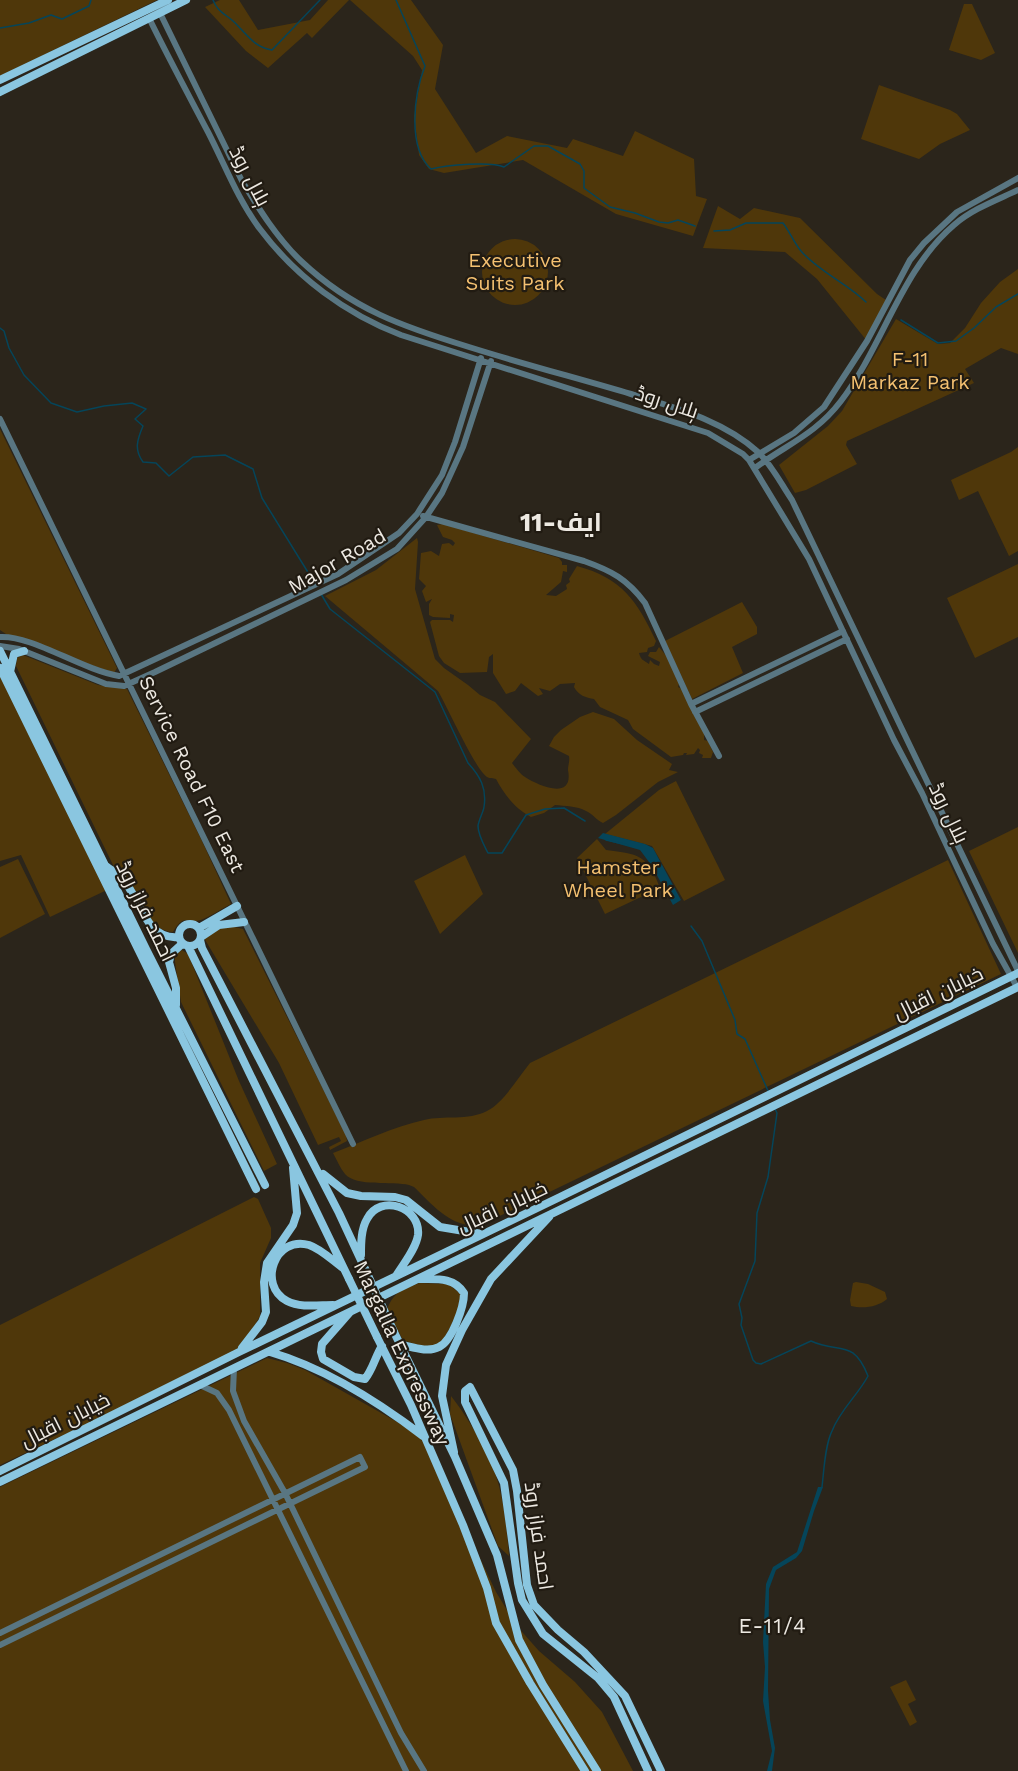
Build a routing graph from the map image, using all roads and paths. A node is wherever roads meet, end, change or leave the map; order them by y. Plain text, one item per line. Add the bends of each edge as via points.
1 (168, 0) edge
2 (186, 0) edge
3 (160, 13) junction
4 (149, 18) junction
5 (82, 41) junction
6 (86, 50) junction
7 (0, 80) edge
8 (0, 92) edge
9 (1018, 178) edge
10 (1018, 190) edge
11 (484, 352) junction
12 (492, 354) junction
13 (480, 361) junction
14 (490, 364) junction
15 (0, 419) edge
16 (759, 453) junction
17 (749, 460) junction
18 (764, 461) junction
19 (755, 468) junction
20 (417, 514) junction
21 (426, 517) junction
22 (338, 574) junction
23 (342, 582) junction
24 (843, 631) junction
25 (0, 637) edge
26 (847, 639) junction
27 (0, 646) edge
28 (0, 651) edge
29 (24, 651) junction
30 (0, 668) edge
31 (10, 672) junction
32 (124, 674) junction
33 (129, 684) junction
34 (691, 704) junction
35 (695, 712) junction
36 (718, 756) dead end
37 (105, 865) junction
38 (237, 906) junction
39 (244, 922) junction
40 (200, 935) junction
41 (183, 942) junction
42 (143, 951) junction
43 (1016, 973) edge
44 (1018, 987) edge
45 (962, 1000) junction
46 (177, 1009) junction
47 (967, 1011) junction
48 (807, 1076) junction
49 (813, 1086) junction
50 (353, 1144) dead end
51 (292, 1163) junction
52 (317, 1169) junction
53 (601, 1177) junction
54 (265, 1185) dead end
55 (606, 1187) junction
56 (256, 1189) dead end
57 (552, 1214) junction
58 (482, 1234) junction
59 (360, 1258) junction
60 (345, 1269) junction
61 (395, 1277) junction
62 (418, 1279) junction
63 (336, 1305) junction
64 (351, 1310) junction
65 (402, 1345) junction
66 (382, 1346) junction
67 (239, 1352) junction
68 (270, 1352) junction
69 (234, 1368) junction
70 (200, 1385) junction
71 (424, 1436) junction
72 (455, 1457) junction
73 (0, 1471) edge
74 (0, 1482) edge
75 (285, 1493) junction
76 (273, 1499) junction
77 (290, 1504) junction
78 (278, 1510) junction
79 (0, 1633) edge
80 (0, 1645) edge
81 (406, 1771) edge
82 (424, 1771) edge
83 (585, 1771) edge
84 (597, 1771) edge
85 (648, 1771) edge
86 (661, 1771) edge

1 - 5 main road
2 - 3 main road
3 - 4 main road
3 - 11 street, ہلال روڈ via 242,181 262,214 301,261 330,285 387,320
4 - 6 main road
4 - 13 street, ہلال روڈ via 235,187 260,229 293,268 377,326
5 - 6 main road
5 - 7 main road
6 - 8 main road
9 - 16 street via 945,220 910,260 867,341 824,407 794,433
10 - 18 street via 964,218 932,248 918,265 877,344 842,400 809,434
11 - 12 street, ہلال روڈ
11 - 13 street, Major Road
12 - 14 street, Major Road
12 - 16 street, ہلال روڈ via 708,419
13 - 14 street, ہلال روڈ
13 - 20 street, Major Road via 447,463
14 - 17 street, ہلال روڈ via 708,433
14 - 21 street, Major Road via 463,447
15 - 32 street, Service Road F10 East
16 - 17 street
16 - 18 street, ہلال روڈ
17 - 19 street, ہلال روڈ
18 - 19 street
18 - 43 street, ہلال روڈ via 792,500
19 - 24 street, ہلال روڈ via 809,559
20 - 21 street
20 - 22 street, Major Road via 399,533
21 - 23 street, Major Road via 397,549
21 - 34 street via 584,561 622,578 645,603
22 - 23 street
22 - 32 street, Major Road
23 - 33 street, Major Road
24 - 26 street, ہلال روڈ
24 - 34 street
25 - 32 street via 24,641 103,673
26 - 35 street
26 - 43 street, ہلال روڈ via 894,740
27 - 29 street
28 - 31 main road, احمد فراز روڈ
29 - 31 main road via 14,654
29 - 33 street via 106,684
30 - 42 main road, احمد فراز روڈ
31 - 37 main road, احمد فراز روڈ
32 - 33 street, Service Road F10 East
33 - 38 street, Service Road F10 East
34 - 35 street
35 - 36 street
37 - 41 main road via 123,879 156,930
37 - 42 main road, احمد فراز روڈ
38 - 39 street, Service Road F10 East
38 - 40 main road
39 - 40 main road via 219,925
39 - 50 street, Service Road F10 East
40 - 41 main road via 196,944
40 - 41 main road via 194,924 183,926 179,930
40 - 52 main road, Margalla Expressway via 202,948
41 - 46 main road via 171,954 170,962
41 - 51 main road, Margalla Expressway
42 - 46 main road, احمد فراز روڈ
42 - 56 main road, احمد فراز روڈ
43 - 44 street, ہلال روڈ
43 - 45 main road, خیابان اقبال
44 - 47 main road, خیابان اقبال
45 - 47 main road
45 - 48 main road, خیابان اقبال
46 - 54 main road, احمد فراز روڈ
47 - 49 main road, خیابان اقبال
48 - 49 main road
48 - 53 main road, خیابان اقبال
49 - 55 main road, خیابان اقبال
51 - 60 main road, Margalla Expressway
51 - 67 main road via 297,1213 267,1263 266,1312 262,1322
52 - 58 main road via 347,1193 406,1200 440,1227
52 - 59 main road, Margalla Expressway
53 - 55 main road
53 - 58 main road, خیابان اقبال
55 - 57 main road, خیابان اقبال
57 - 62 main road, خیابان اقبال
57 - 72 main road via 490,1279 446,1365 442,1396
58 - 61 main road, خیابان اقبال
59 - 61 main road via 367,1218 385,1205 402,1207 411,1213 418,1234
59 - 65 main road, Margalla Expressway, bridge
60 - 63 main road via 318,1249 304,1244 280,1252 272,1266 272,1282 281,1297 298,1304
60 - 66 main road, Margalla Expressway, bridge
61 - 63 main road, خیابان اقبال
62 - 64 main road, خیابان اقبال
62 - 65 main road via 454,1282 464,1293 464,1303 458,1320 438,1348
63 - 67 main road, خیابان اقبال
64 - 66 main road via 322,1344 323,1359 354,1377 365,1378
64 - 68 main road, خیابان اقبال
65 - 72 main road, Margalla Expressway
66 - 71 main road, Margalla Expressway
67 - 73 main road, خیابان اقبال
68 - 69 main road, خیابان اقبال
68 - 71 main road via 309,1366 372,1400
69 - 70 main road, خیابان اقبال
69 - 75 street via 234,1397
70 - 74 main road, خیابان اقبال
70 - 76 street via 224,1402
71 - 83 main road, Margalla Expressway via 463,1525 496,1623
72 - 84 main road, Margalla Expressway via 499,1559 519,1640
75 - 76 street
75 - 77 street
75 - 77 street via 360,1457 365,1467
76 - 78 street
76 - 79 street
77 - 78 street
77 - 82 street via 401,1733
78 - 80 street
78 - 81 street
85 - 86 main road, احمد فراز روڈ via 614,1697 598,1678 543,1634 522,1600 504,1483 465,1402 465,1391 470,1387 513,1470 534,1605 626,1696

